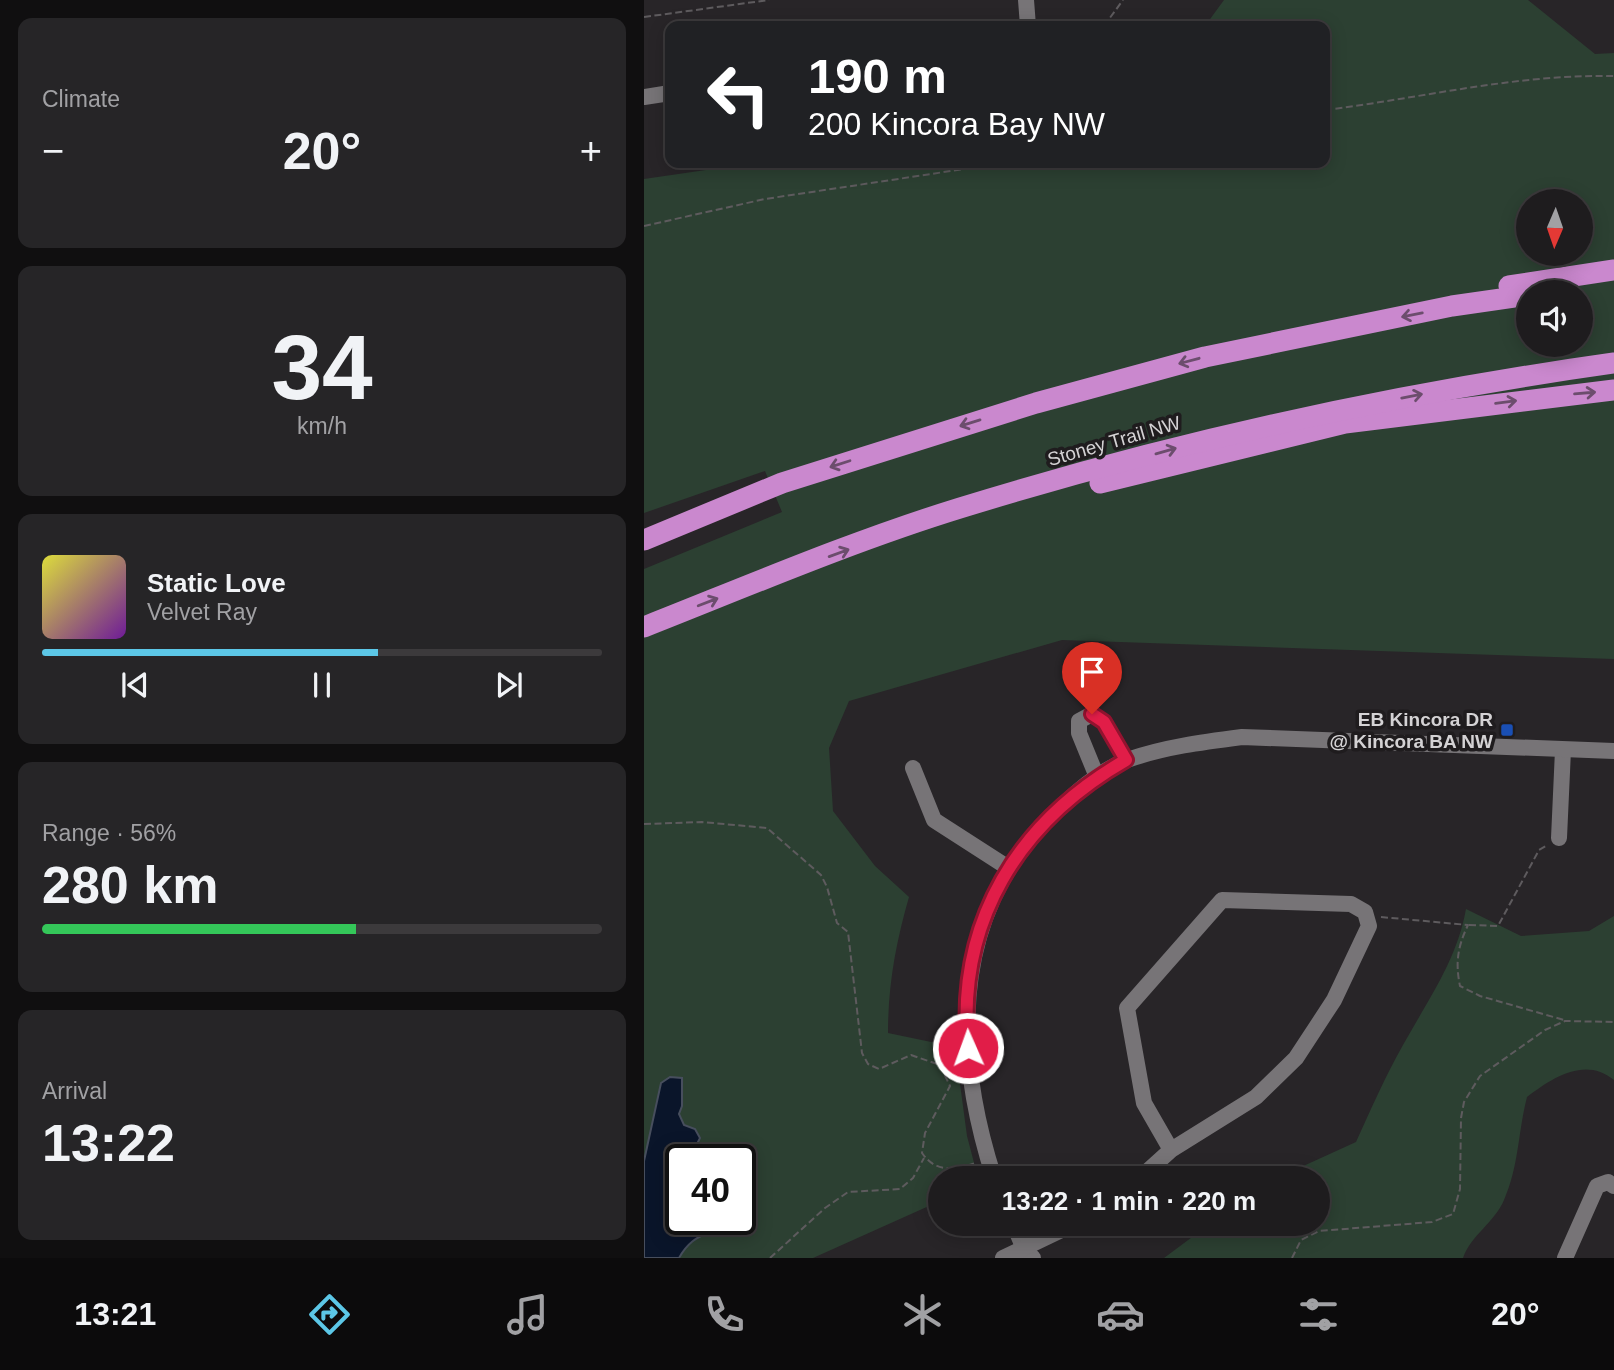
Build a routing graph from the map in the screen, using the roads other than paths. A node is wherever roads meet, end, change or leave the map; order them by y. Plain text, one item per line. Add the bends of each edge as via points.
1 (1026, 0) edge
2 (1028, 21) edge
3 (665, 94) edge
4 (644, 97) edge
5 (1614, 270) edge
6 (1614, 283) edge
7 (1593, 286) edge
8 (1516, 297) edge
9 (1452, 306) junction
10 (1614, 363) edge
11 (1614, 390) edge
12 (782, 483) junction
13 (959, 509) junction
14 (644, 529) edge
15 (644, 540) edge
16 (644, 627) edge
17 (1563, 750) junction
18 (1614, 751) edge
19 (1126, 760) junction
20 (913, 768) dead end
21 (1097, 777) junction
22 (1559, 838) road end
23 (1007, 867) junction
24 (1171, 1150) junction
25 (991, 1166) edge
26 (1153, 1166) edge
27 (1614, 1186) edge
28 (1019, 1236) edge
29 (1056, 1236) edge
30 (1027, 1255) edge
31 (1003, 1258) edge
32 (1565, 1258) edge

1 - 2 street
3 - 4 street
5 - 9 highway via 1490,289
6 - 7 highway
8 - 9 highway
9 -> 12 highway via 1205,357 1036,402
13 -> 10 highway, Stoney Trail NW via 1206,439 1448,389
13 -> 11 highway via 1022,502 1345,423
12 - 14 highway
12 - 15 highway
16 -> 13 highway, Stoney Trail NW
17 - 18 street
17 - 19 street via 1242,737 1191,743
17 - 22 street
19 - 21 street
19 - 21 street via 1104,722 1092,714 1079,721 1079,733
20 - 23 street via 934,820
21 - 23 street via 1033,834
23 - 25 street via 980,927 969,977 966,1027 977,1119
24 - 24 street via 1256,1097 1296,1058 1334,1000 1369,926 1365,912 1351,904 1222,900 1127,1008 1144,1102
24 - 26 street
27 - 32 street via 1608,1182 1597,1186
28 - 30 street
29 - 30 street
30 - 31 street

